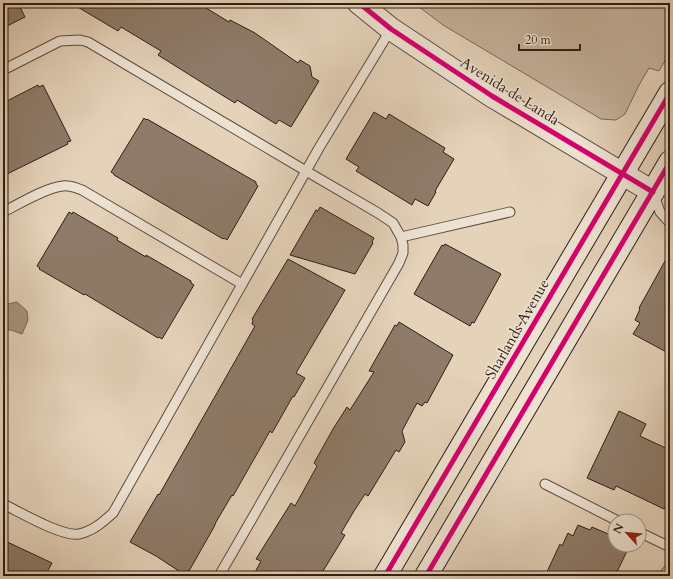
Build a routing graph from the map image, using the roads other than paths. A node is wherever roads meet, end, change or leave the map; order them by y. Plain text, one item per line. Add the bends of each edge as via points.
1 (360, 3) edge
2 (391, 29) junction
3 (3, 70) edge
4 (670, 93) edge
5 (670, 162) edge
6 (306, 171) junction
7 (622, 175) junction
8 (661, 191) edge
9 (3, 212) edge
10 (510, 212) dead end
11 (670, 223) edge
12 (401, 237) junction
13 (242, 284) junction
14 (545, 484) dead end
15 (3, 504) edge
16 (607, 515) edge
17 (647, 536) edge
18 (670, 547) edge
19 (219, 576) edge
20 (385, 576) edge
21 (426, 576) edge

1 - 2 main road, Avenida de Landa
2 - 6 lane
2 - 7 main road, Avenida de Landa via 492,96
3 - 6 lane via 60,41 88,42
4 - 7 main road, Sharlands Avenue
5 - 8 main road
6 - 12 lane via 393,223
6 - 13 lane
7 - 8 main road, Avenida de Landa
7 - 20 main road, Sharlands Avenue
8 - 11 lane via 660,212
8 - 21 main road
9 - 13 lane via 50,189 74,187
10 - 12 lane
12 - 19 lane via 403,253 399,263
13 - 15 lane via 113,513 96,527 78,534 60,532
14 - 16 lane
17 - 18 lane

